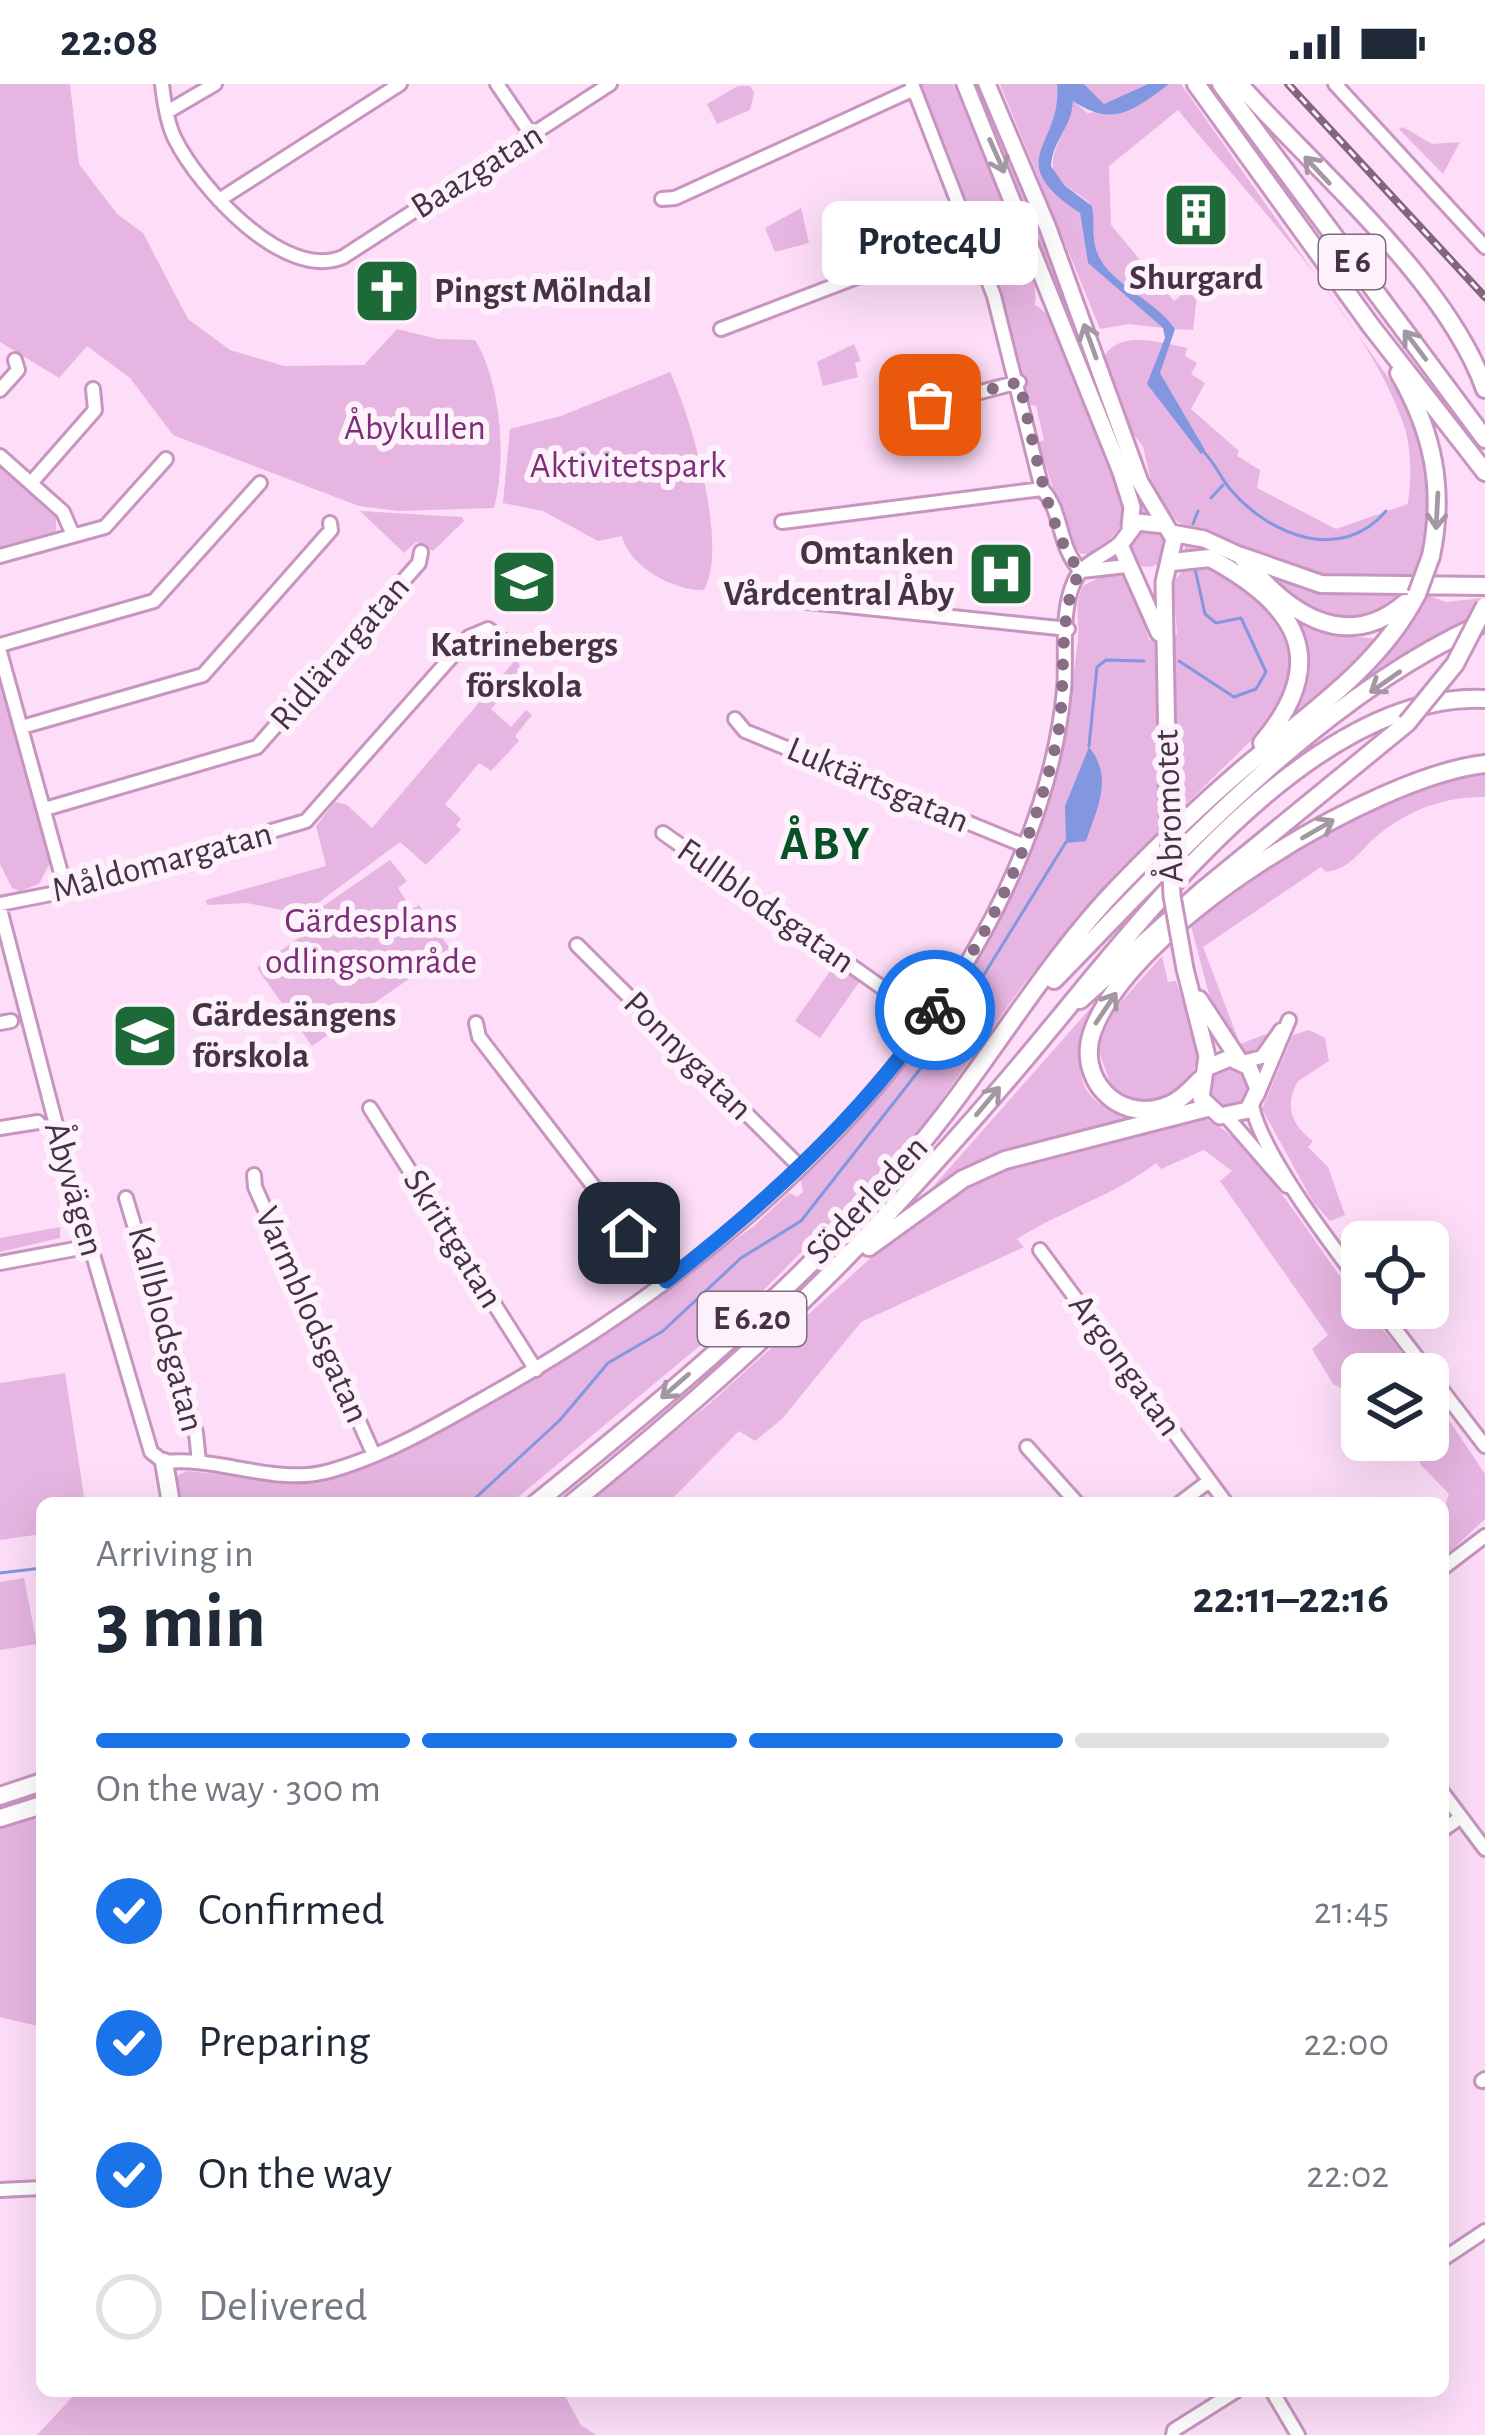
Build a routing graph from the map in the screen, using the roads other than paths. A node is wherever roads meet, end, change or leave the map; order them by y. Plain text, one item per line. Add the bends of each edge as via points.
1 (162, 84) edge
2 (214, 84) edge
3 (400, 84) edge
4 (497, 84) edge
5 (610, 84) edge
6 (965, 84) edge
7 (987, 84) edge
8 (1196, 84) edge
9 (1221, 84) edge
10 (1239, 84) edge
11 (1335, 84) edge
12 (913, 87) edge
13 (167, 112) junction
14 (533, 137) junction
15 (662, 199) dead end
16 (219, 200) junction
17 (972, 233) junction
18 (1485, 247) edge
19 (1371, 326) junction
20 (721, 329) dead end
21 (15, 360) dead end
22 (1019, 382) junction
23 (93, 388) dead end
24 (1485, 388) edge
25 (0, 390) edge
26 (930, 405) dead end
27 (1485, 439) edge
28 (0, 456) edge
29 (166, 459) dead end
30 (1485, 472) edge
31 (31, 483) junction
32 (260, 483) dead end
33 (1042, 490) junction
34 (782, 522) dead end
35 (330, 523) dead end
36 (1130, 526) junction
37 (1168, 530) junction
38 (74, 535) junction
39 (1120, 542) junction
40 (421, 552) dead end
41 (0, 556) edge
42 (1241, 556) junction
43 (1169, 565) junction
44 (1129, 568) junction
45 (1081, 571) junction
46 (1485, 586) edge
47 (770, 598) dead end
48 (1485, 606) edge
49 (1403, 611) junction
50 (1485, 622) edge
51 (1067, 629) junction
52 (1162, 642) junction
53 (0, 649) edge
54 (518, 652) dead end
55 (1485, 699) edge
56 (735, 719) dead end
57 (22, 727) junction
58 (1485, 764) edge
59 (1234, 776) junction
60 (45, 809) junction
61 (663, 833) dead end
62 (1024, 846) junction
63 (1236, 864) junction
64 (66, 891) junction
65 (1219, 892) junction
66 (0, 906) edge
67 (577, 945) dead end
68 (1185, 969) junction
69 (928, 1020) junction
70 (1015, 1020) junction
71 (476, 1023) dead end
72 (1053, 1025) junction
73 (1241, 1061) junction
74 (1203, 1074) junction
75 (1254, 1101) junction
76 (370, 1108) dead end
77 (1207, 1108) junction
78 (1227, 1117) junction
79 (38, 1122) dead end
80 (0, 1128) edge
81 (799, 1166) junction
82 (254, 1175) dead end
83 (126, 1198) dead end
84 (1314, 1219) junction
85 (91, 1246) junction
86 (1040, 1250) dead end
87 (1341, 1256) edge
88 (0, 1263) edge
89 (824, 1280) junction
90 (666, 1281) junction
91 (1395, 1329) edge
92 (536, 1370) junction
93 (1485, 1445) edge
94 (1027, 1447) dead end
95 (374, 1454) junction
96 (164, 1462) junction
97 (199, 1462) junction
98 (1209, 1481) junction
99 (170, 1497) edge
100 (543, 1497) edge
101 (579, 1497) edge
102 (1072, 1497) edge
103 (1188, 1497) edge
104 (1221, 1497) edge
105 (1482, 1537) edge
106 (1449, 1563) edge
107 (36, 1784) edge
108 (0, 1796) edge
109 (1449, 1801) edge
110 (36, 1807) edge
111 (1461, 1817) junction
112 (0, 1818) edge
113 (1449, 1826) edge
114 (1485, 1849) edge
115 (36, 2188) edge
116 (0, 2190) edge
117 (1485, 2231) edge
118 (1449, 2255) edge
119 (1226, 2397) edge
120 (1276, 2397) edge
121 (1173, 2435) edge
122 (1298, 2435) edge

1 - 13 street
2 - 13 street
3 - 16 street
4 - 14 street
5 - 14 street, Baazgatan
6 -> 36 main road via 1121,472
37 -> 7 main road via 1140,482
8 - 19 highway, E 6
27 -> 9 highway, E 6
24 -> 10 highway via 1423,286
11 - 18 street
12 - 15 street
12 - 17 street
13 - 16 street via 176,140
14 - 16 street, Baazgatan via 327,262 303,259
17 - 20 street
17 - 22 street
19 - 30 highway, E 6
19 -> 49 highway, bridge via 1433,451 1438,508 1431,556
21 - 25 street via 18,370
22 - 26 street
22 - 33 street
23 - 31 street via 95,410
28 - 31 street
29 - 38 street via 112,522
31 - 38 street via 68,518
32 - 53 street via 154,601
33 - 34 street
33 - 45 street via 1063,548
35 - 57 street via 332,530 203,675
36 - 37 main road via 1148,520
36 - 39 main road
37 - 42 main road
37 - 43 main road, Åbromotet
38 - 41 street
39 - 44 main road, Åbromotet
39 - 45 street
40 - 60 street, Ridlärargatan via 257,747
42 - 46 highway via 1321,584
42 - 49 highway via 1324,624 1364,628
43 - 44 main road via 1149,575
43 - 52 main road, Åbromotet
43 - 59 highway via 1202,556 1225,566 1282,612 1297,639 1302,670 1293,702
44 - 45 street
44 - 52 main road, Åbromotet
45 - 51 street
47 - 51 street
48 - 63 highway, bridge via 1439,687 1377,750
49 - 59 highway via 1354,676
50 -> 70 highway via 1390,677 1274,768
51 - 62 street via 1059,729
52 - 68 main road, Åbromotet, bridge via 1172,896
53 - 57 street
54 - 64 street, Måldomargatan via 488,629 469,637 306,821
55 - 72 highway via 1388,714 1318,754 1134,926
56 - 62 street, Luktärtsgatan
57 - 60 street
65 -> 58 highway via 1373,798 1444,770
59 - 70 highway via 1112,894
60 - 64 street
61 - 69 street, Fullblodsgatan
62 - 69 street via 970,958
63 - 65 highway
63 - 72 highway
64 - 66 street, Måldomargatan
74 -> 65 highway via 1169,1105 1127,1107 1098,1086 1087,1053 1104,1008
66 - 85 street, Åbyvägen
67 - 81 street, Ponnygatan
68 - 73 main road, Åbromotet via 1217,1034
68 - 74 main road, Åbromotet
69 - 81 street
70 -> 100 highway, Söderleden / E 6.20 via 910,1158 837,1236
71 - 90 street via 478,1037
89 -> 72 highway, Söderleden / E 6.20
73 - 74 main road via 1221,1059
73 - 75 main road, Åbromotet via 1254,1073
73 - 75 street via 1262,1057 1288,1020
74 - 77 main road, Åbromotet
75 - 78 main road
75 - 84 street via 1259,1126
76 - 92 street, Skrittgatan
77 - 78 main road
77 - 89 highway via 1005,1160 928,1202
78 - 84 street
79 - 80 street
81 - 90 street
82 - 95 street, Varmblodsgatan
83 - 97 street, Kallblodsgatan
84 - 87 street
85 - 88 street
85 - 96 street, Åbyvägen via 150,1449
86 - 98 street, Argongatan
89 - 101 highway, Söderleden / E 6.20
90 - 92 street
91 - 93 street
92 - 95 street
94 - 102 street
95 - 97 street via 304,1475
96 - 97 street
96 - 99 highway
98 - 103 street
98 - 104 street, Argongatan
105 - 106 street
107 - 108 highway
109 - 111 street
110 - 112 highway
111 - 113 street
111 - 114 street
115 - 116 street
117 - 118 street
119 - 121 street
120 - 122 street

